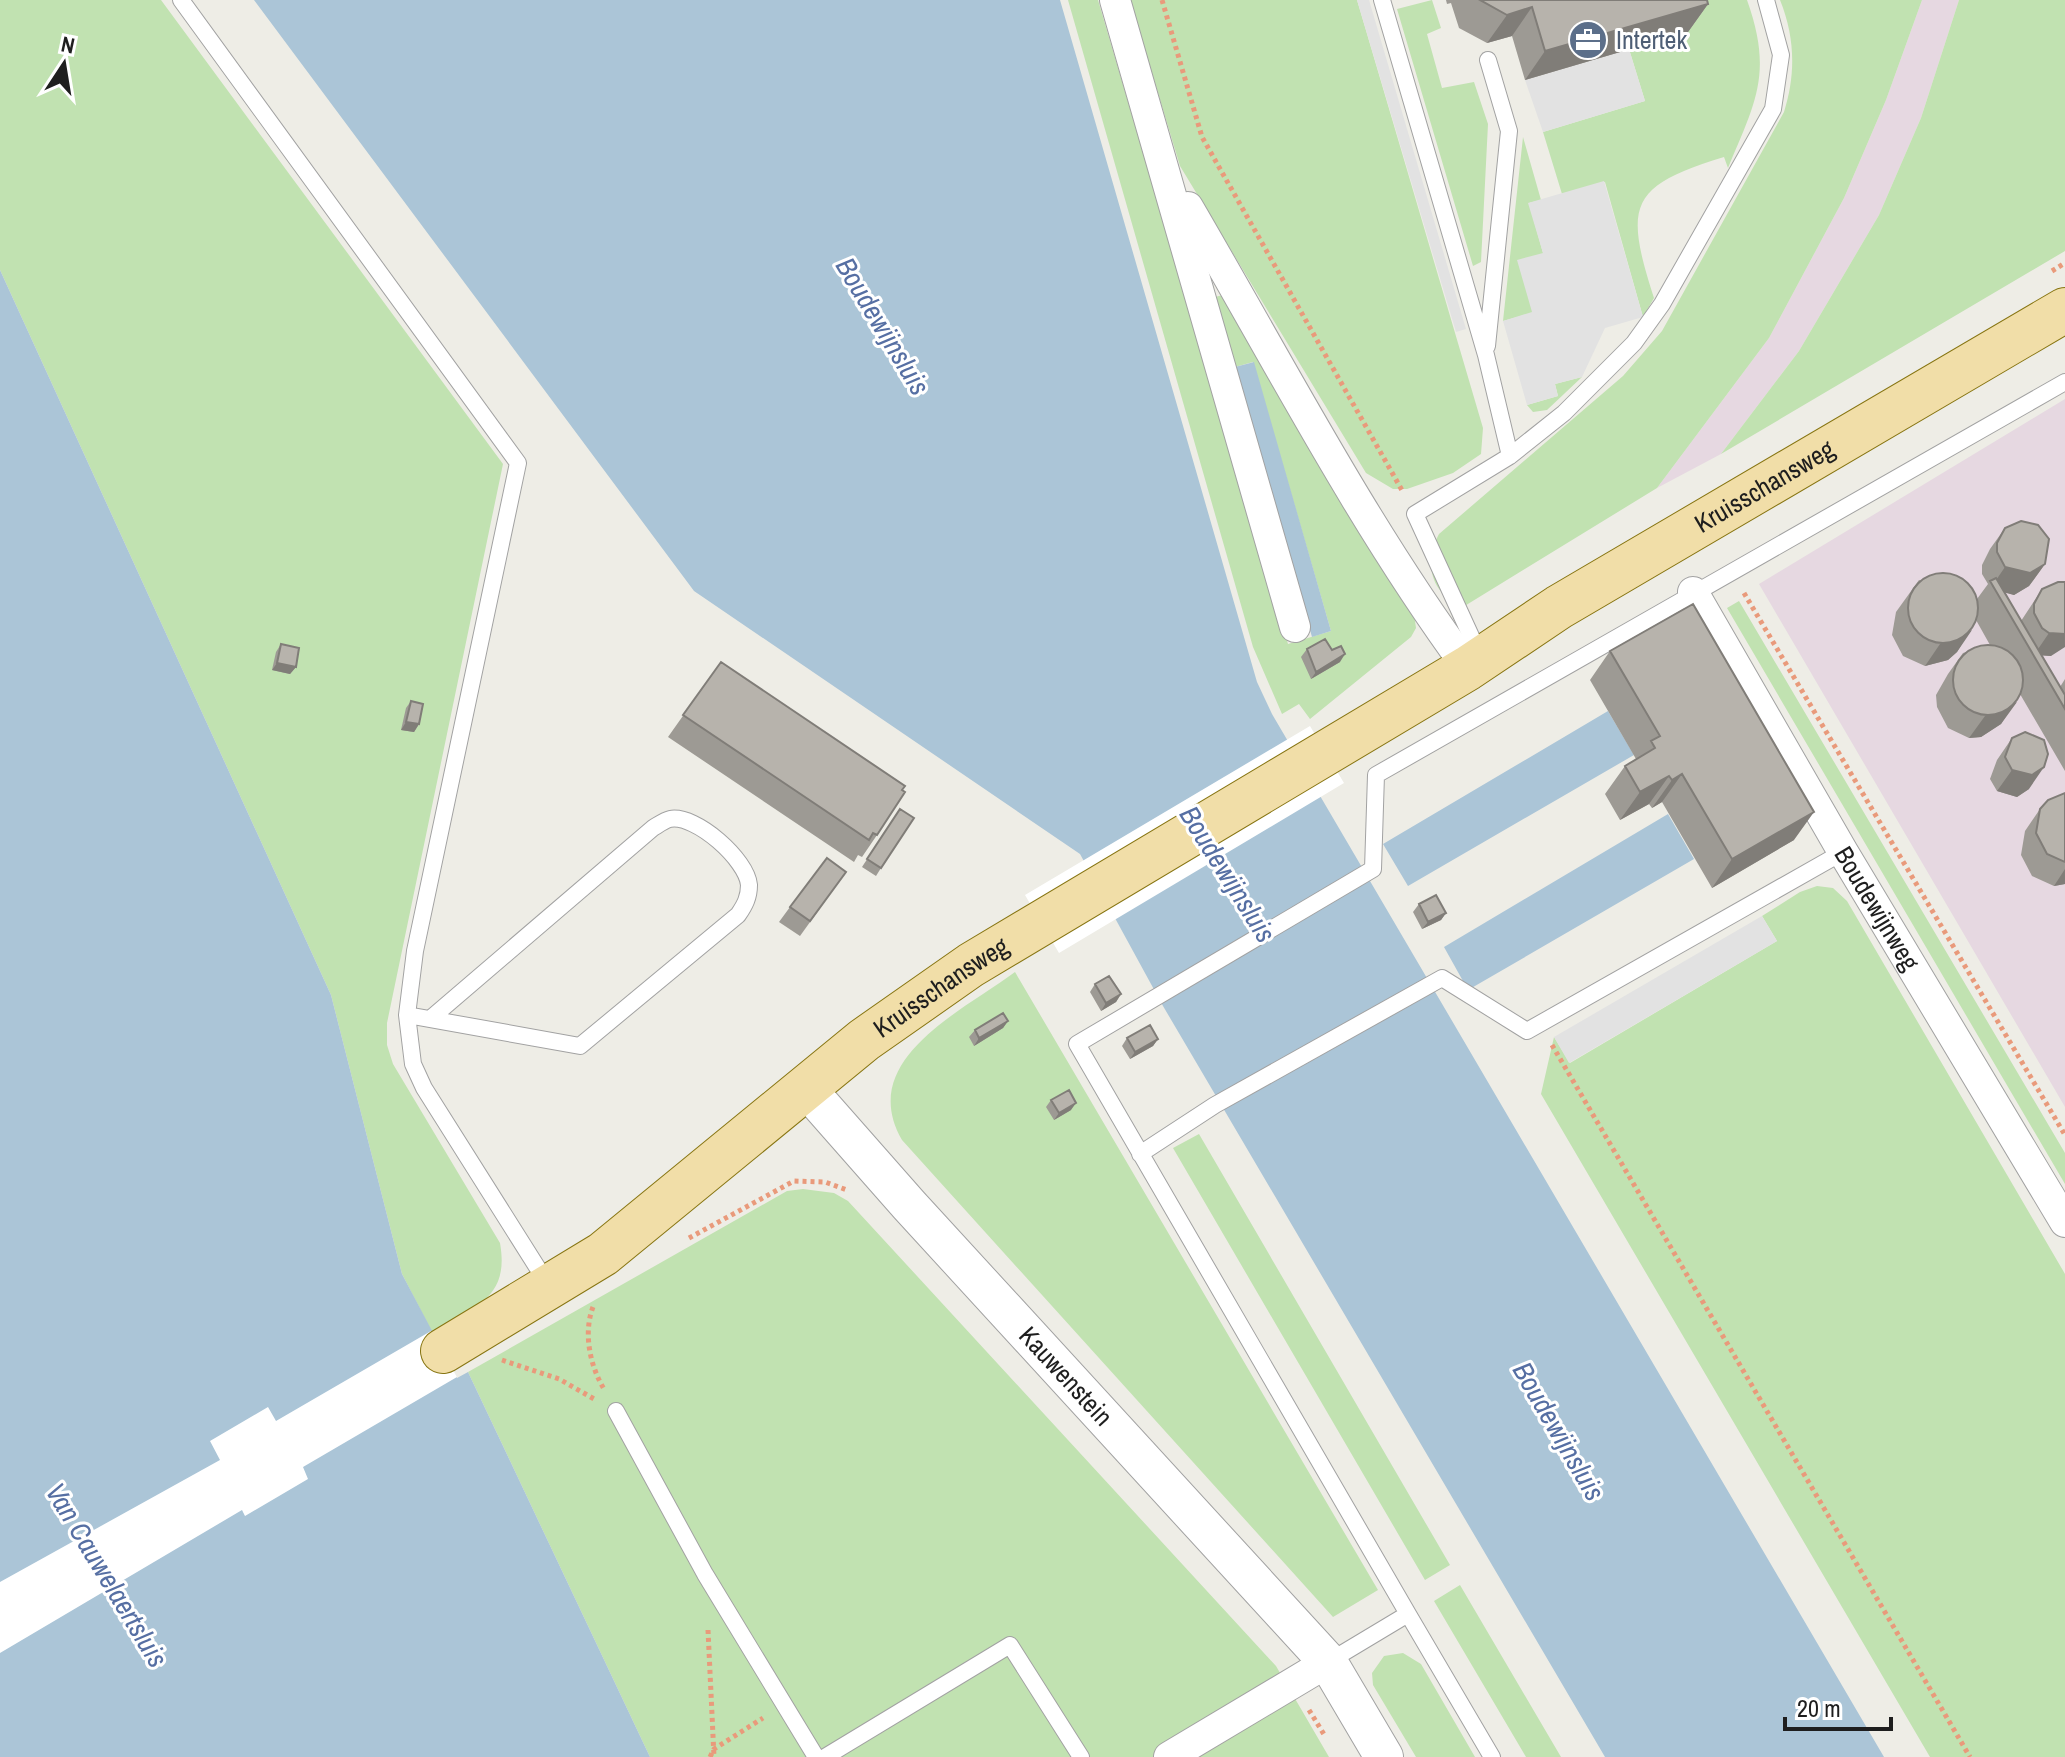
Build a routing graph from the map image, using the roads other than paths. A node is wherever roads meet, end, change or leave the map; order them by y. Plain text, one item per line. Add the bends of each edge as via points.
1 (181, 0) edge
2 (1115, 0) edge
3 (1382, 0) edge
4 (1766, 0) edge
5 (1488, 60) dead end
6 (1165, 167) junction
7 (2065, 310) edge
8 (1486, 355) junction
9 (2065, 382) edge
10 (1510, 456) junction
11 (1693, 592) junction
12 (1295, 627) dead end
13 (1475, 663) junction
14 (1843, 852) junction
15 (407, 1015) junction
16 (430, 1019) junction
17 (806, 1088) junction
18 (1140, 1154) junction
19 (2065, 1222) edge
20 (550, 1287) junction
21 (443, 1351) dead end
22 (616, 1411) road end
23 (1408, 1614) junction
24 (1328, 1662) junction
25 (816, 1757) edge
26 (825, 1757) edge
27 (1081, 1757) edge
28 (1169, 1757) edge
29 (1384, 1757) edge
30 (1492, 1757) edge

1 - 15 lane via 518,463 415,951
2 - 6 street
3 - 8 lane
4 - 10 lane via 1781,55 1773,109 1760,134 1634,343 1564,413
5 - 8 lane via 1509,131
6 - 12 street
6 - 13 street via 1378,533 1434,622
7 - 13 main road, Kruisschansweg via 1627,567
8 - 10 lane
9 - 11 lane
10 - 13 lane via 1415,514
11 - 14 street, Boudewijnweg
11 - 18 lane via 1376,775 1373,869 1077,1044
13 - 17 main road, Kruisschansweg via 1040,922 925,996
14 - 18 lane via 1527,1031 1442,978 1215,1105
14 - 19 street, Boudewijnweg
15 - 16 lane
15 - 20 lane via 408,1041 424,1088
16 - 16 lane via 580,1046 738,915 747,902 749,883 743,868 708,830 671,819 653,828
17 - 20 main road, Kruisschansweg via 635,1231
17 - 24 street, Kauwenstein
18 - 23 lane
20 - 21 main road, Kruisschansweg
22 - 25 lane via 705,1574
23 - 24 lane
23 - 30 lane
24 - 28 street
24 - 29 street, Kauwenstein
26 - 27 lane via 1010,1645

